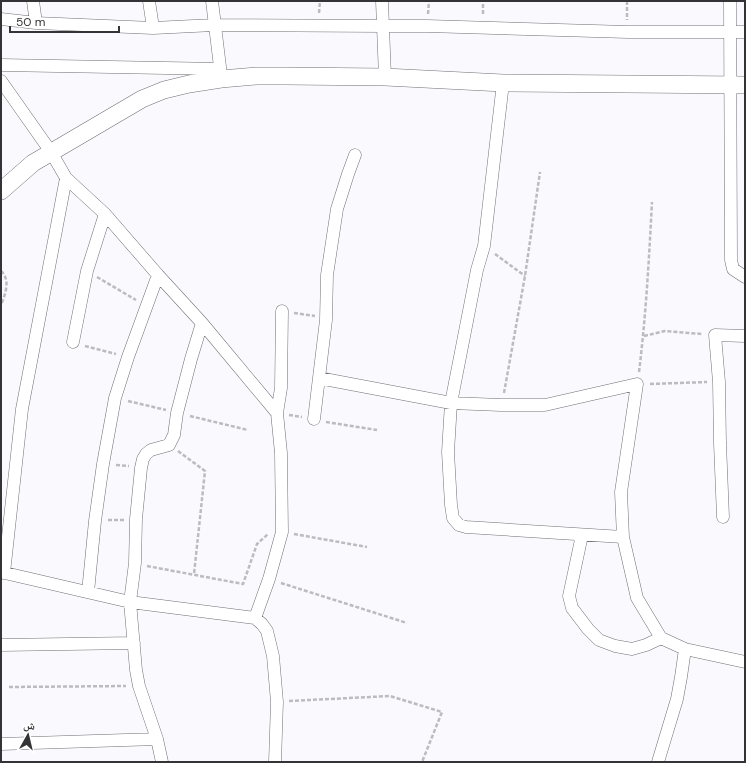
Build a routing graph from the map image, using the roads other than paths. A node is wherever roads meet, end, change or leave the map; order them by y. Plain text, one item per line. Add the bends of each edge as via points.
1 (33, 1) edge
2 (149, 1) edge
3 (212, 1) edge
4 (382, 1) edge
5 (730, 1) edge
6 (1, 19) edge
7 (36, 23) junction
8 (214, 24) junction
9 (383, 26) junction
10 (153, 28) junction
11 (745, 32) edge
12 (730, 33) junction
13 (2, 62) edge
14 (220, 74) junction
15 (385, 77) junction
16 (1, 81) edge
17 (503, 83) junction
18 (738, 85) edge
19 (51, 152) junction
20 (355, 155) dead end
21 (66, 178) junction
22 (1, 191) edge
23 (105, 214) junction
24 (158, 275) junction
25 (745, 277) edge
26 (282, 311) road end
27 (202, 324) junction
28 (745, 336) edge
29 (72, 342) road end
30 (319, 378) junction
31 (450, 404) junction
32 (278, 413) junction
33 (314, 419) dead end
34 (723, 517) dead end
35 (582, 534) junction
36 (623, 537) junction
37 (2, 572) edge
38 (88, 592) junction
39 (130, 602) junction
40 (255, 618) junction
41 (661, 638) junction
42 (134, 643) junction
43 (1, 645) edge
44 (685, 649) junction
45 (745, 662) edge
46 (157, 739) junction
47 (1, 744) edge
48 (162, 762) edge
49 (275, 762) edge
50 (658, 762) edge

1 - 7 street
2 - 10 street
3 - 8 street
4 - 9 street
5 - 12 street
6 - 7 street
7 - 10 street
8 - 9 street
8 - 10 street
8 - 14 street
9 - 12 street
9 - 15 street
11 - 12 street
12 - 18 street
13 - 14 street via 166,68
14 - 15 main road
14 - 19 main road via 164,90 142,100
15 - 17 main road
16 - 19 street
17 - 18 main road
17 - 31 street via 484,246
18 - 25 street via 731,260 733,269
19 - 21 street
19 - 22 main road via 33,163
20 - 30 street via 337,209 327,275 326,320
21 - 23 street
21 - 37 street via 22,409
23 - 24 street
23 - 29 street via 87,271
24 - 27 street
24 - 38 street via 116,398 103,464
26 - 32 street
27 - 32 street
27 - 39 street via 177,413 174,435 169,444 146,454 141,468
28 - 34 street via 715,335 720,382
30 - 31 street
30 - 33 street
31 - 35 street via 448,452 451,505 453,518 458,525
31 - 36 street via 545,405 637,384 621,492
32 - 40 street via 282,532 270,579
35 - 36 street
35 - 41 street via 569,596 572,608 599,640 615,646 632,649 646,646
36 - 41 street via 637,598
37 - 38 street
38 - 39 street
39 - 40 street
39 - 42 street
40 - 49 street via 267,631 273,656 277,702
41 - 44 street
42 - 43 street
42 - 46 street via 139,686
44 - 45 street
44 - 50 street via 677,699
46 - 47 street
46 - 48 street

